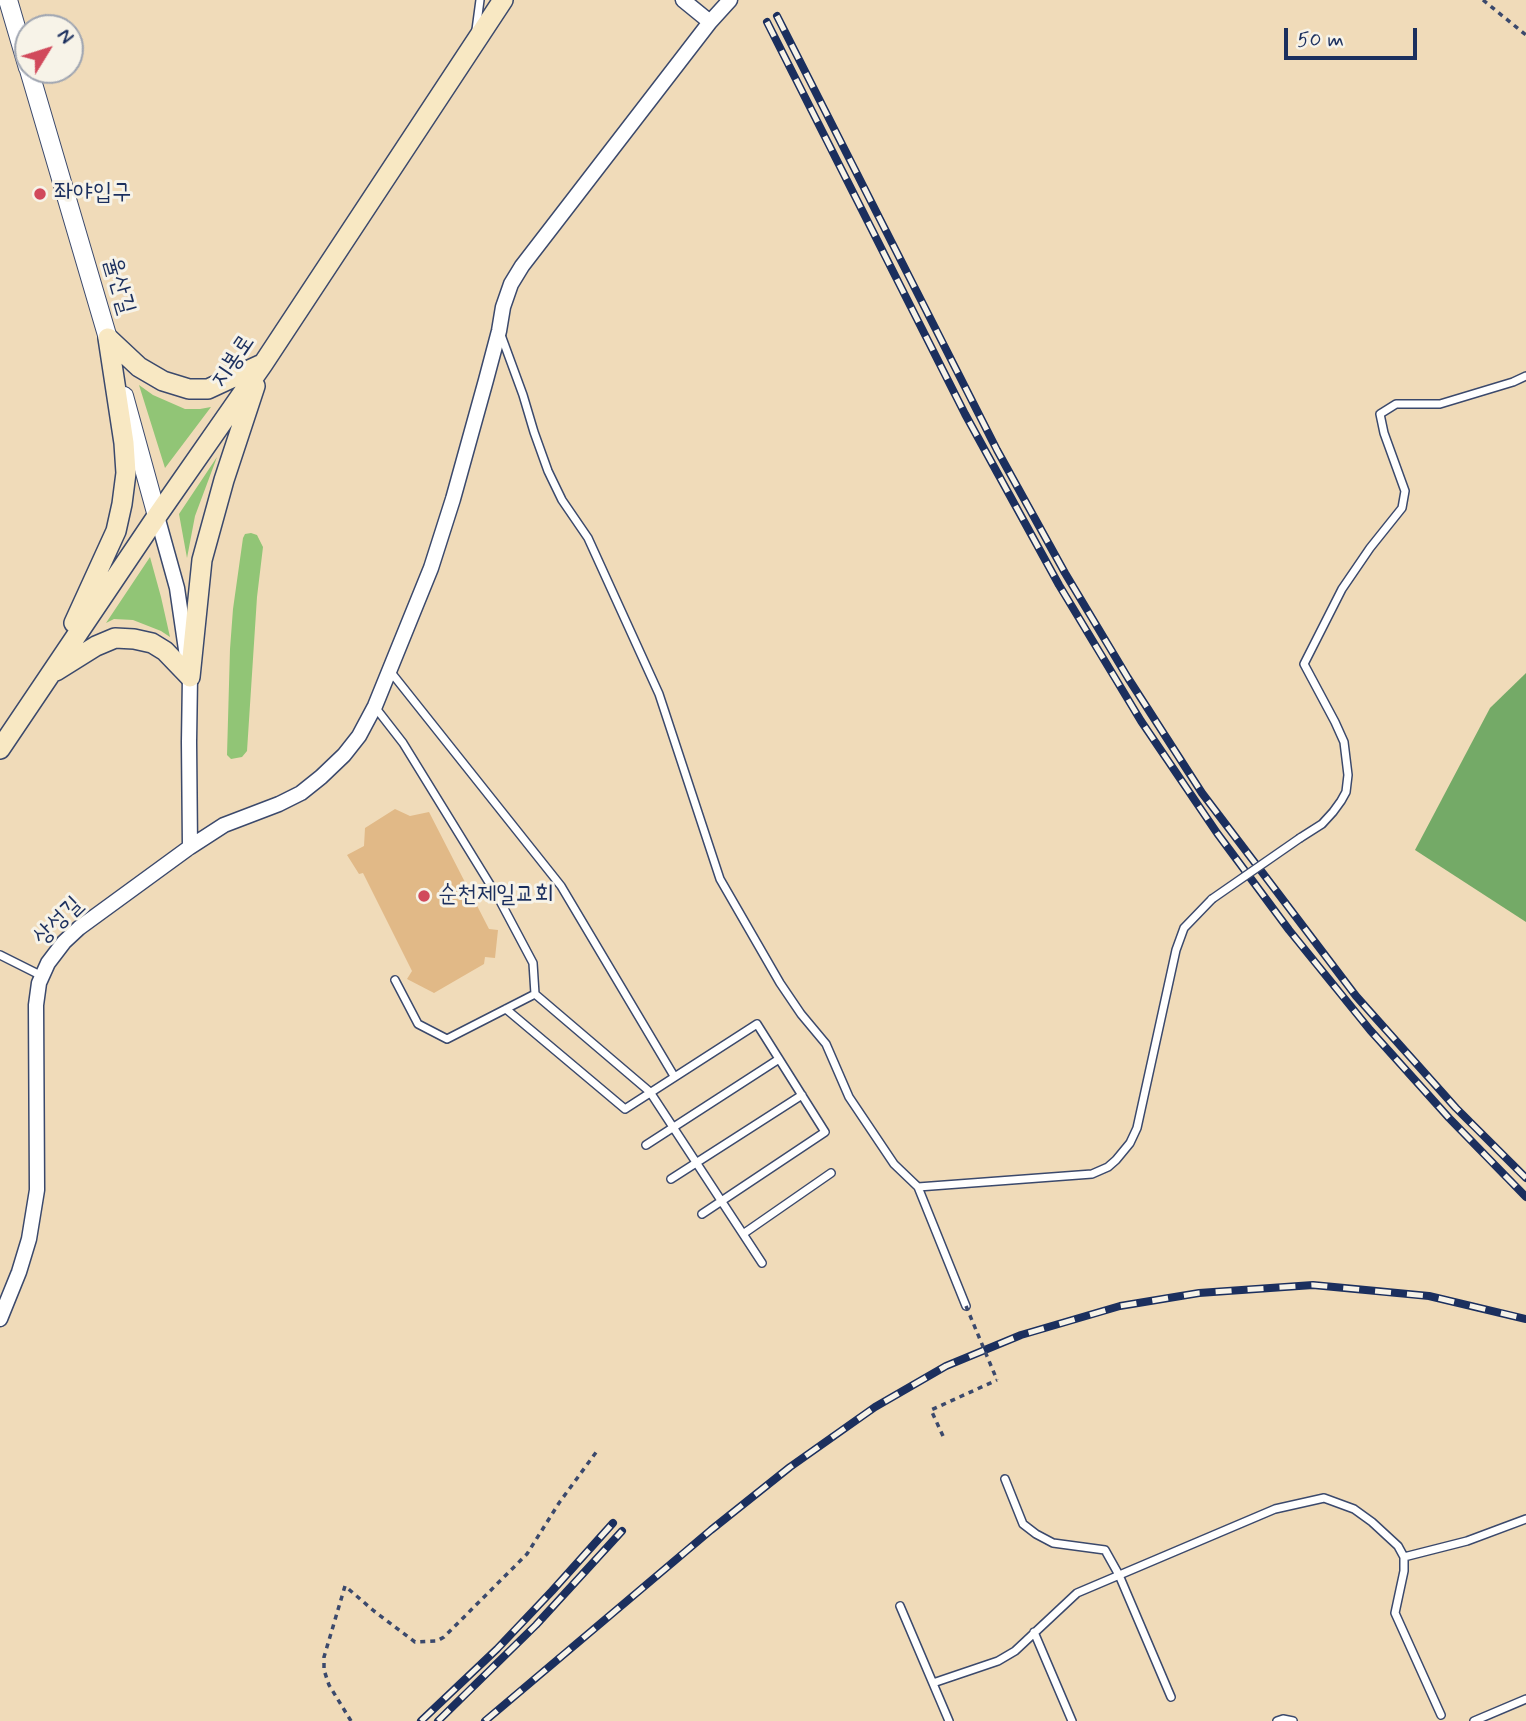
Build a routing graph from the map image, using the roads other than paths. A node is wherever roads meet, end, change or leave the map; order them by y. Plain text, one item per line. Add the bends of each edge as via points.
1 (8, 0) edge
2 (480, 0) edge
3 (503, 0) edge
4 (683, 0) edge
5 (730, 0) edge
6 (14, 21) edge
7 (710, 22) junction
8 (474, 44) junction
9 (32, 84) edge
10 (499, 331) junction
11 (108, 338) junction
12 (263, 364) junction
13 (1526, 376) edge
14 (157, 516) junction
15 (390, 671) junction
16 (50, 674) junction
17 (190, 677) junction
18 (375, 706) junction
19 (0, 749) edge
20 (190, 847) junction
21 (0, 955) edge
22 (42, 976) junction
23 (395, 980) dead end
24 (535, 994) junction
25 (506, 1009) junction
26 (779, 1059) junction
27 (674, 1076) junction
28 (650, 1092) junction
29 (802, 1095) junction
30 (673, 1127) junction
31 (646, 1145) dead end
32 (697, 1163) junction
33 (831, 1172) dead end
34 (671, 1179) dead end
35 (918, 1187) junction
36 (722, 1200) junction
37 (702, 1214) dead end
38 (743, 1234) junction
39 (762, 1263) dead end
40 (966, 1306) road end
41 (0, 1318) edge
42 (1005, 1479) dead end
43 (1526, 1519) edge
44 (1404, 1557) junction
45 (1119, 1575) junction
46 (900, 1606) dead end
47 (1034, 1633) junction
48 (933, 1684) junction
49 (1171, 1698) dead end
50 (1526, 1699) edge
51 (1441, 1715) dead end
52 (949, 1721) edge
53 (1072, 1721) edge
54 (1277, 1721) edge
55 (1293, 1721) edge
56 (1474, 1721) edge

1 - 6 street, 율산길
2 - 8 lane
3 - 8 main road, 지봉로
4 - 7 street
5 - 7 street, 상성길
7 - 10 street, 상성길 via 522,266 507,294
8 - 12 main road, 지봉로
9 - 11 street, 율산길
10 - 15 street, 상성길 via 435,557
10 - 35 lane via 548,471 588,538 659,694 720,879 780,983 827,1044 849,1097 894,1164
11 - 12 main road via 139,368 189,389 208,389
11 - 14 street, 율산길
11 - 16 main road via 124,443 122,504 116,531
12 - 14 main road, 지봉로
12 - 17 main road via 202,560
13 - 35 lane, bridge via 1440,404 1396,404 1380,414 1405,491 1402,508 1342,589 1304,664 1343,742 1346,792 1322,824 1212,899 1184,928 1130,1143 1108,1167 1092,1174
14 - 16 main road, 지봉로
14 - 17 street via 177,588
15 - 18 street, 상성길
15 - 27 lane via 561,886
16 - 17 main road via 115,638 152,643
16 - 19 main road, 지봉로
17 - 20 street
18 - 20 street, 상성길 via 359,736 321,778 301,793 224,825
18 - 24 lane via 499,899 533,963
20 - 22 street, 상성길 via 79,928
21 - 22 lane
22 - 41 street, 상성길 via 36,1005 37,1190 29,1239
23 - 25 lane via 418,1024 447,1039
24 - 25 lane
24 - 28 lane
25 - 28 lane via 625,1109
26 - 27 lane via 757,1024
26 - 29 lane
26 - 30 lane
27 - 28 lane
28 - 30 lane
29 - 32 lane
29 - 36 lane via 825,1132
30 - 31 lane
30 - 32 lane
32 - 34 lane
32 - 36 lane
33 - 38 lane
35 - 40 lane
36 - 37 lane
36 - 38 lane
38 - 39 lane
42 - 45 lane via 1023,1524 1053,1543 1105,1550
43 - 44 lane
44 - 45 lane via 1363,1515 1324,1498 1275,1509
44 - 51 lane via 1395,1613
45 - 47 lane via 1077,1593
45 - 49 lane
46 - 48 lane
47 - 48 lane via 998,1661
47 - 53 lane
48 - 52 lane
50 - 56 lane
54 - 55 lane

